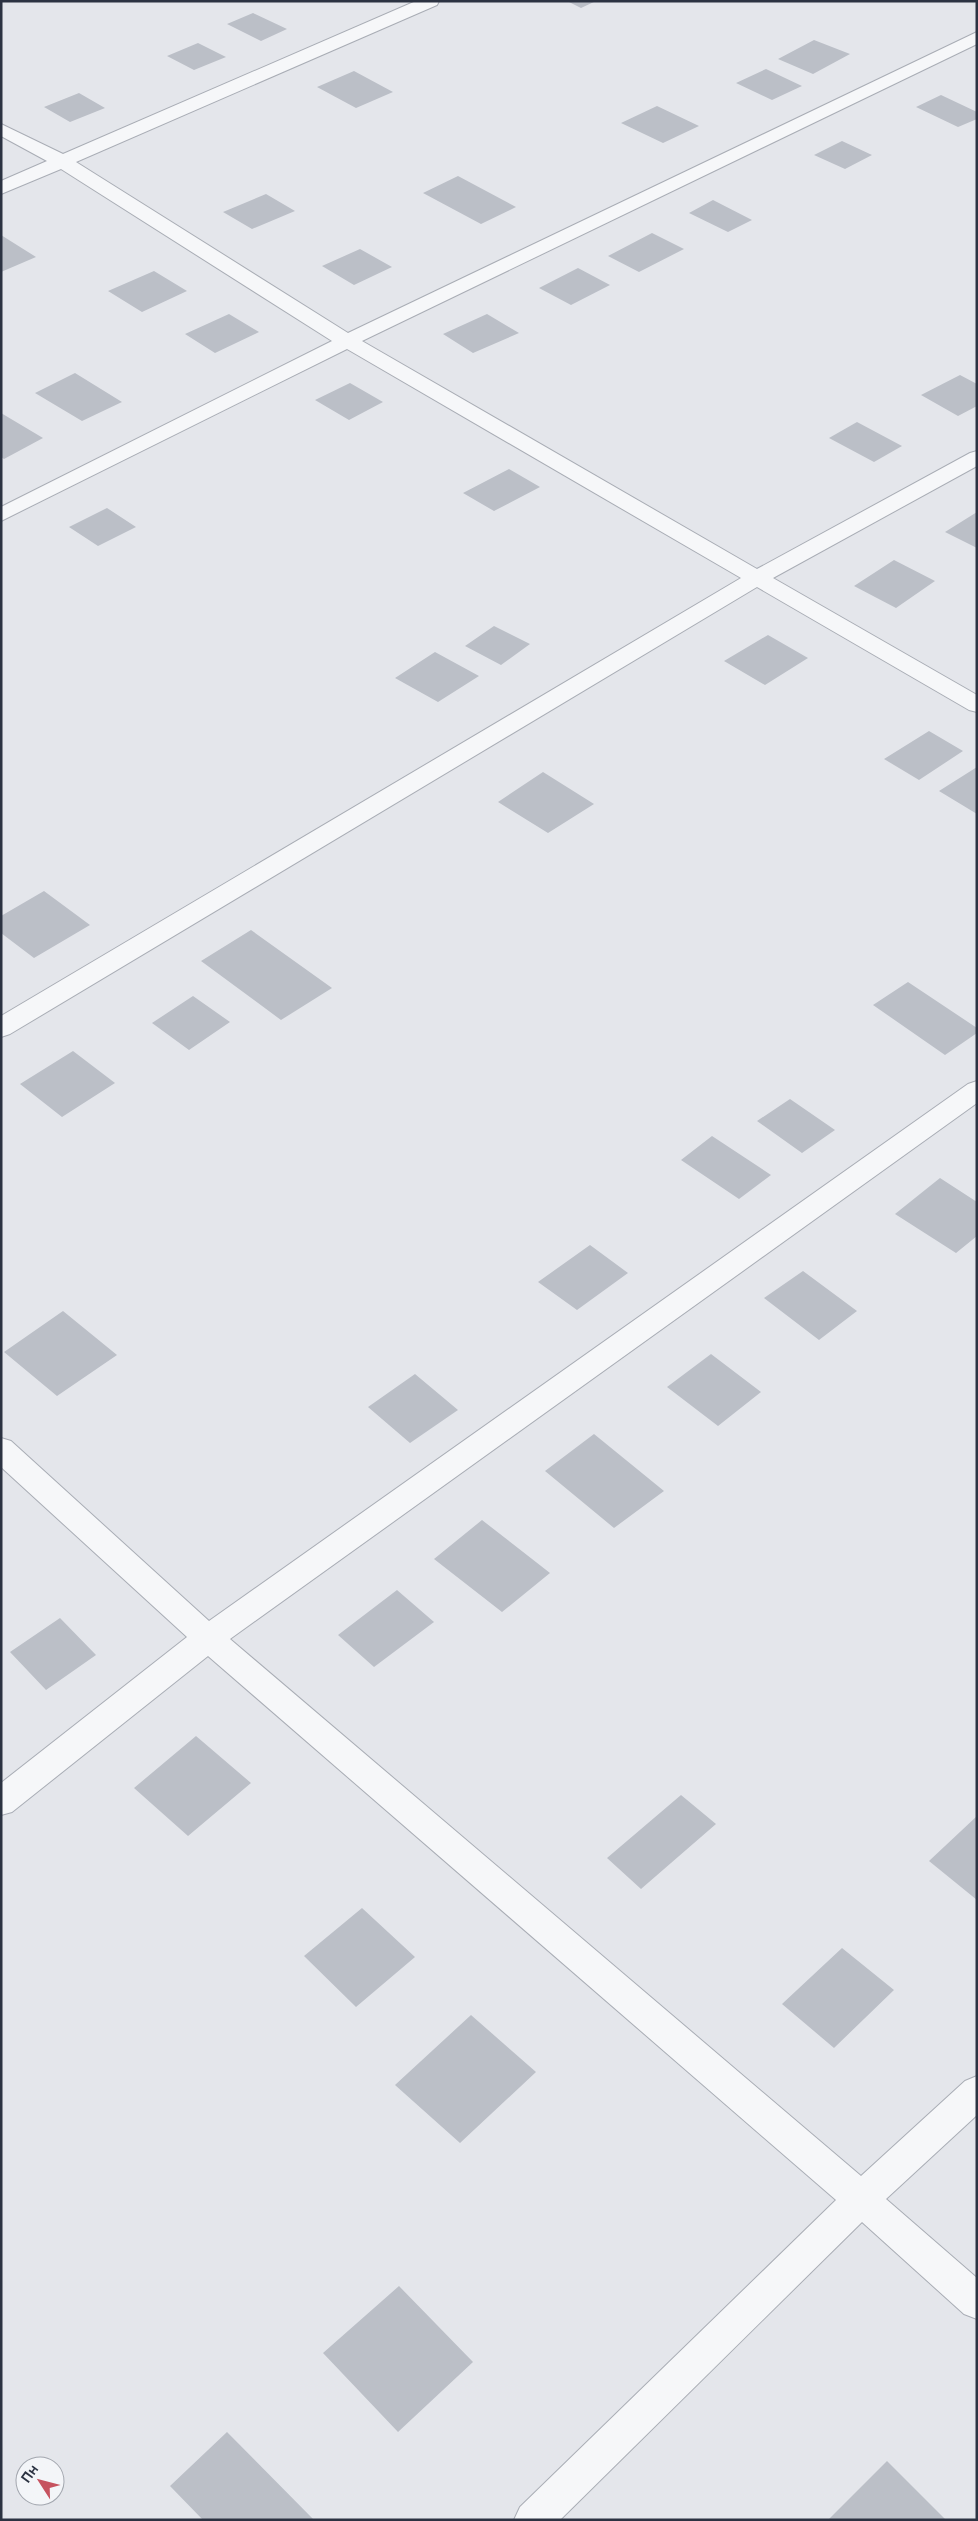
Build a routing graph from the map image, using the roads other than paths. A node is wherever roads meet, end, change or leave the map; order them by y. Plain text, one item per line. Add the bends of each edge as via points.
1 (431, 1) edge
2 (977, 36) edge
3 (1, 129) edge
4 (61, 161) junction
5 (1, 188) edge
6 (347, 341) junction
7 (977, 457) edge
8 (1, 515) edge
9 (757, 578) junction
10 (977, 705) edge
11 (1, 1028) edge
12 (977, 1090) edge
13 (1, 1449) edge
14 (208, 1638) junction
15 (1, 1802) edge
16 (977, 2092) edge
17 (861, 2199) junction
18 (977, 2302) edge
19 (533, 2520) edge

1 - 4 street
2 - 6 street
3 - 4 street
4 - 5 street
4 - 6 street
6 - 8 street
6 - 9 street
7 - 9 street
9 - 10 street
9 - 11 street
12 - 14 street
13 - 14 street
14 - 15 street
14 - 17 street
16 - 17 street
17 - 18 street
17 - 19 street

